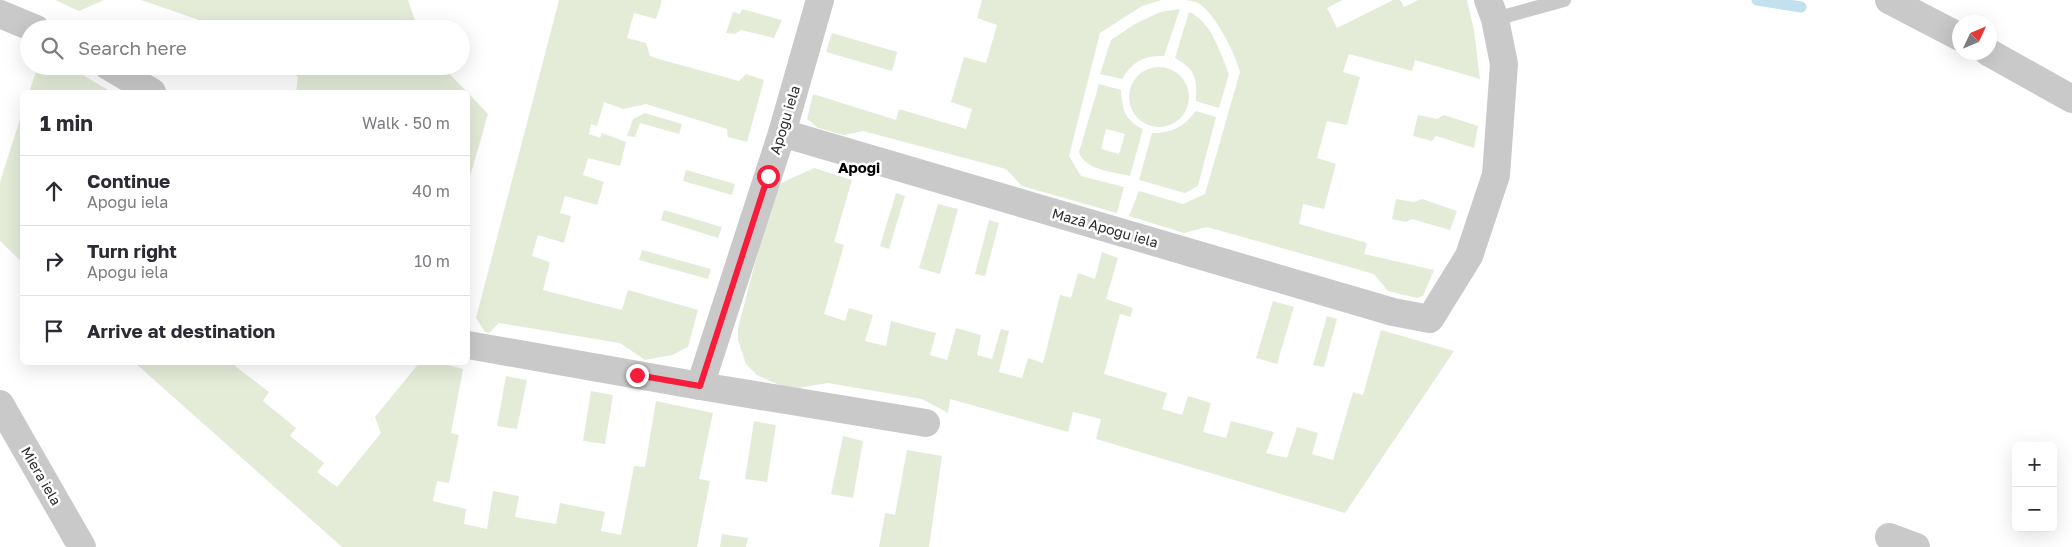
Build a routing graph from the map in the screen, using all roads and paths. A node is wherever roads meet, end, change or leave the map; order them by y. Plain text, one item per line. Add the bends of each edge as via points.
1 (820, 0) edge
2 (1564, 0) edge
3 (1889, 0) edge
4 (1491, 10) edge
5 (0, 14) edge
6 (20, 22) edge
7 (1952, 34) edge
8 (1997, 56) edge
9 (123, 75) edge
10 (149, 90) edge
11 (2070, 93) edge
12 (782, 133) junction
13 (470, 345) edge
14 (700, 386) junction
15 (0, 404) edge
16 (926, 423) dead end
17 (1889, 537) dead end
18 (82, 547) edge
19 (1916, 547) edge

1 - 12 street, Apogu iela
2 - 4 lane
3 - 7 street
4 - 12 street, Mazā Apogu iela via 1504,64 1496,175 1469,256 1430,318 1393,312
5 - 6 street
8 - 11 street
9 - 10 street
12 - 14 street, Apogu iela
13 - 14 street
14 - 16 street
15 - 18 street, Miera iela
17 - 19 street

